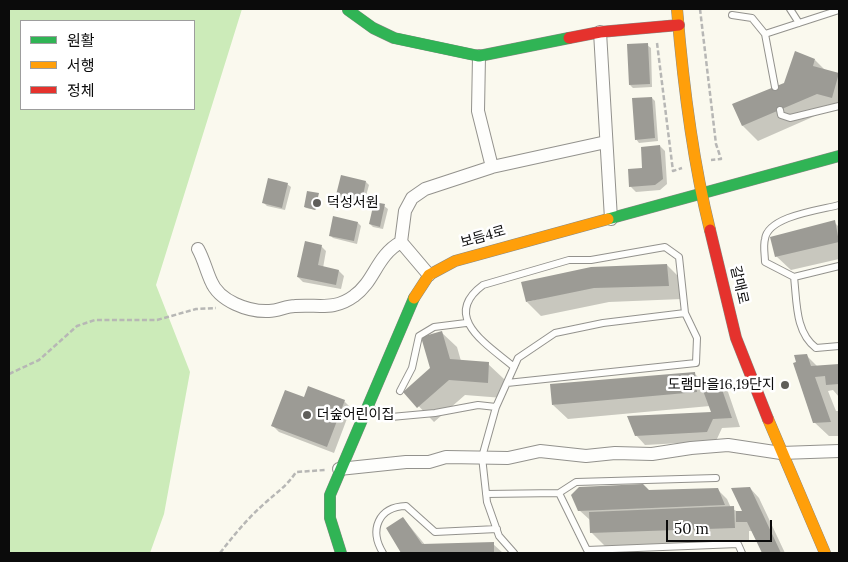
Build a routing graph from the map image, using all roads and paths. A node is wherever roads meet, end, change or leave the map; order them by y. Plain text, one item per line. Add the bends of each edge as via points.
1 (677, 9) edge
2 (790, 9) edge
3 (348, 10) edge
4 (839, 10) edge
5 (732, 15) dead end
6 (798, 23) junction
7 (679, 25) junction
8 (600, 32) junction
9 (765, 34) junction
10 (480, 56) junction
11 (775, 86) dead end
12 (839, 106) edge
13 (780, 110) dead end
14 (606, 142) junction
15 (839, 156) edge
16 (492, 167) junction
17 (701, 195) junction
18 (839, 205) edge
19 (611, 219) junction
20 (401, 242) junction
21 (198, 249) dead end
22 (839, 266) edge
23 (429, 275) junction
24 (794, 277) junction
25 (243, 307) junction
26 (685, 314) junction
27 (466, 322) junction
28 (839, 346) edge
29 (514, 367) junction
30 (9, 374) edge
31 (507, 383) junction
32 (400, 391) dead end
33 (366, 406) junction
34 (496, 406) junction
35 (839, 451) edge
36 (781, 453) junction
37 (482, 457) junction
38 (339, 469) junction
39 (716, 478) dead end
40 (559, 493) junction
41 (486, 494) junction
42 (497, 529) junction
43 (220, 553) edge
44 (341, 553) edge
45 (382, 553) edge
46 (514, 553) edge
47 (742, 553) edge
48 (825, 553) edge

1 - 7 street, 갈매로
2 - 6 lane
3 - 10 street via 394,38
4 - 6 lane
5 - 9 lane via 752,18
6 - 9 lane
7 - 8 street
7 - 17 street, 갈매로 via 683,78
8 - 10 street
8 - 14 street
9 - 11 lane
10 - 16 street via 478,112
12 - 13 lane via 790,118
14 - 16 street
14 - 19 street
15 - 17 street, 보듬4로
16 - 20 street via 425,189 412,198 405,210
17 - 19 street, 보듬4로
17 - 36 street, 갈매로 via 736,338
18 - 24 lane via 781,220 764,238 765,262
19 - 23 street, 보듬4로 via 455,261
20 - 23 street
20 - 25 street via 388,249 355,296 334,307 295,306 268,311
21 - 25 street via 218,292 228,301
22 - 24 lane
23 - 33 street, 보듬4로 via 417,291
24 - 28 lane via 801,330 806,341 816,348
25 - 30 path via 196,309 157,320 95,320 77,326 39,360
26 - 27 lane via 680,257 664,247 591,260 570,260 483,285 474,292 464,312
26 - 29 lane via 604,323 555,333 518,358
26 - 31 lane via 697,338 696,363
27 - 29 lane via 479,338
27 - 32 lane via 434,327 418,336 412,368
29 - 31 lane
31 - 34 lane
33 - 34 lane via 391,417 435,413 478,404
33 - 38 street, 보듬4로
34 - 37 lane
35 - 36 street
36 - 37 street via 728,445 652,454 575,457 540,452 508,458
36 - 48 street, 갈매로
37 - 38 street via 446,457 429,462
37 - 41 lane
38 - 43 path via 296,472 288,485 259,508
38 - 44 street, 보듬4로 via 330,495 330,518
39 - 40 lane via 576,482
40 - 41 lane
40 - 47 lane via 587,550 738,544
41 - 42 lane
42 - 45 lane via 435,532 406,506 394,506 380,517 376,529 376,543
42 - 46 lane

